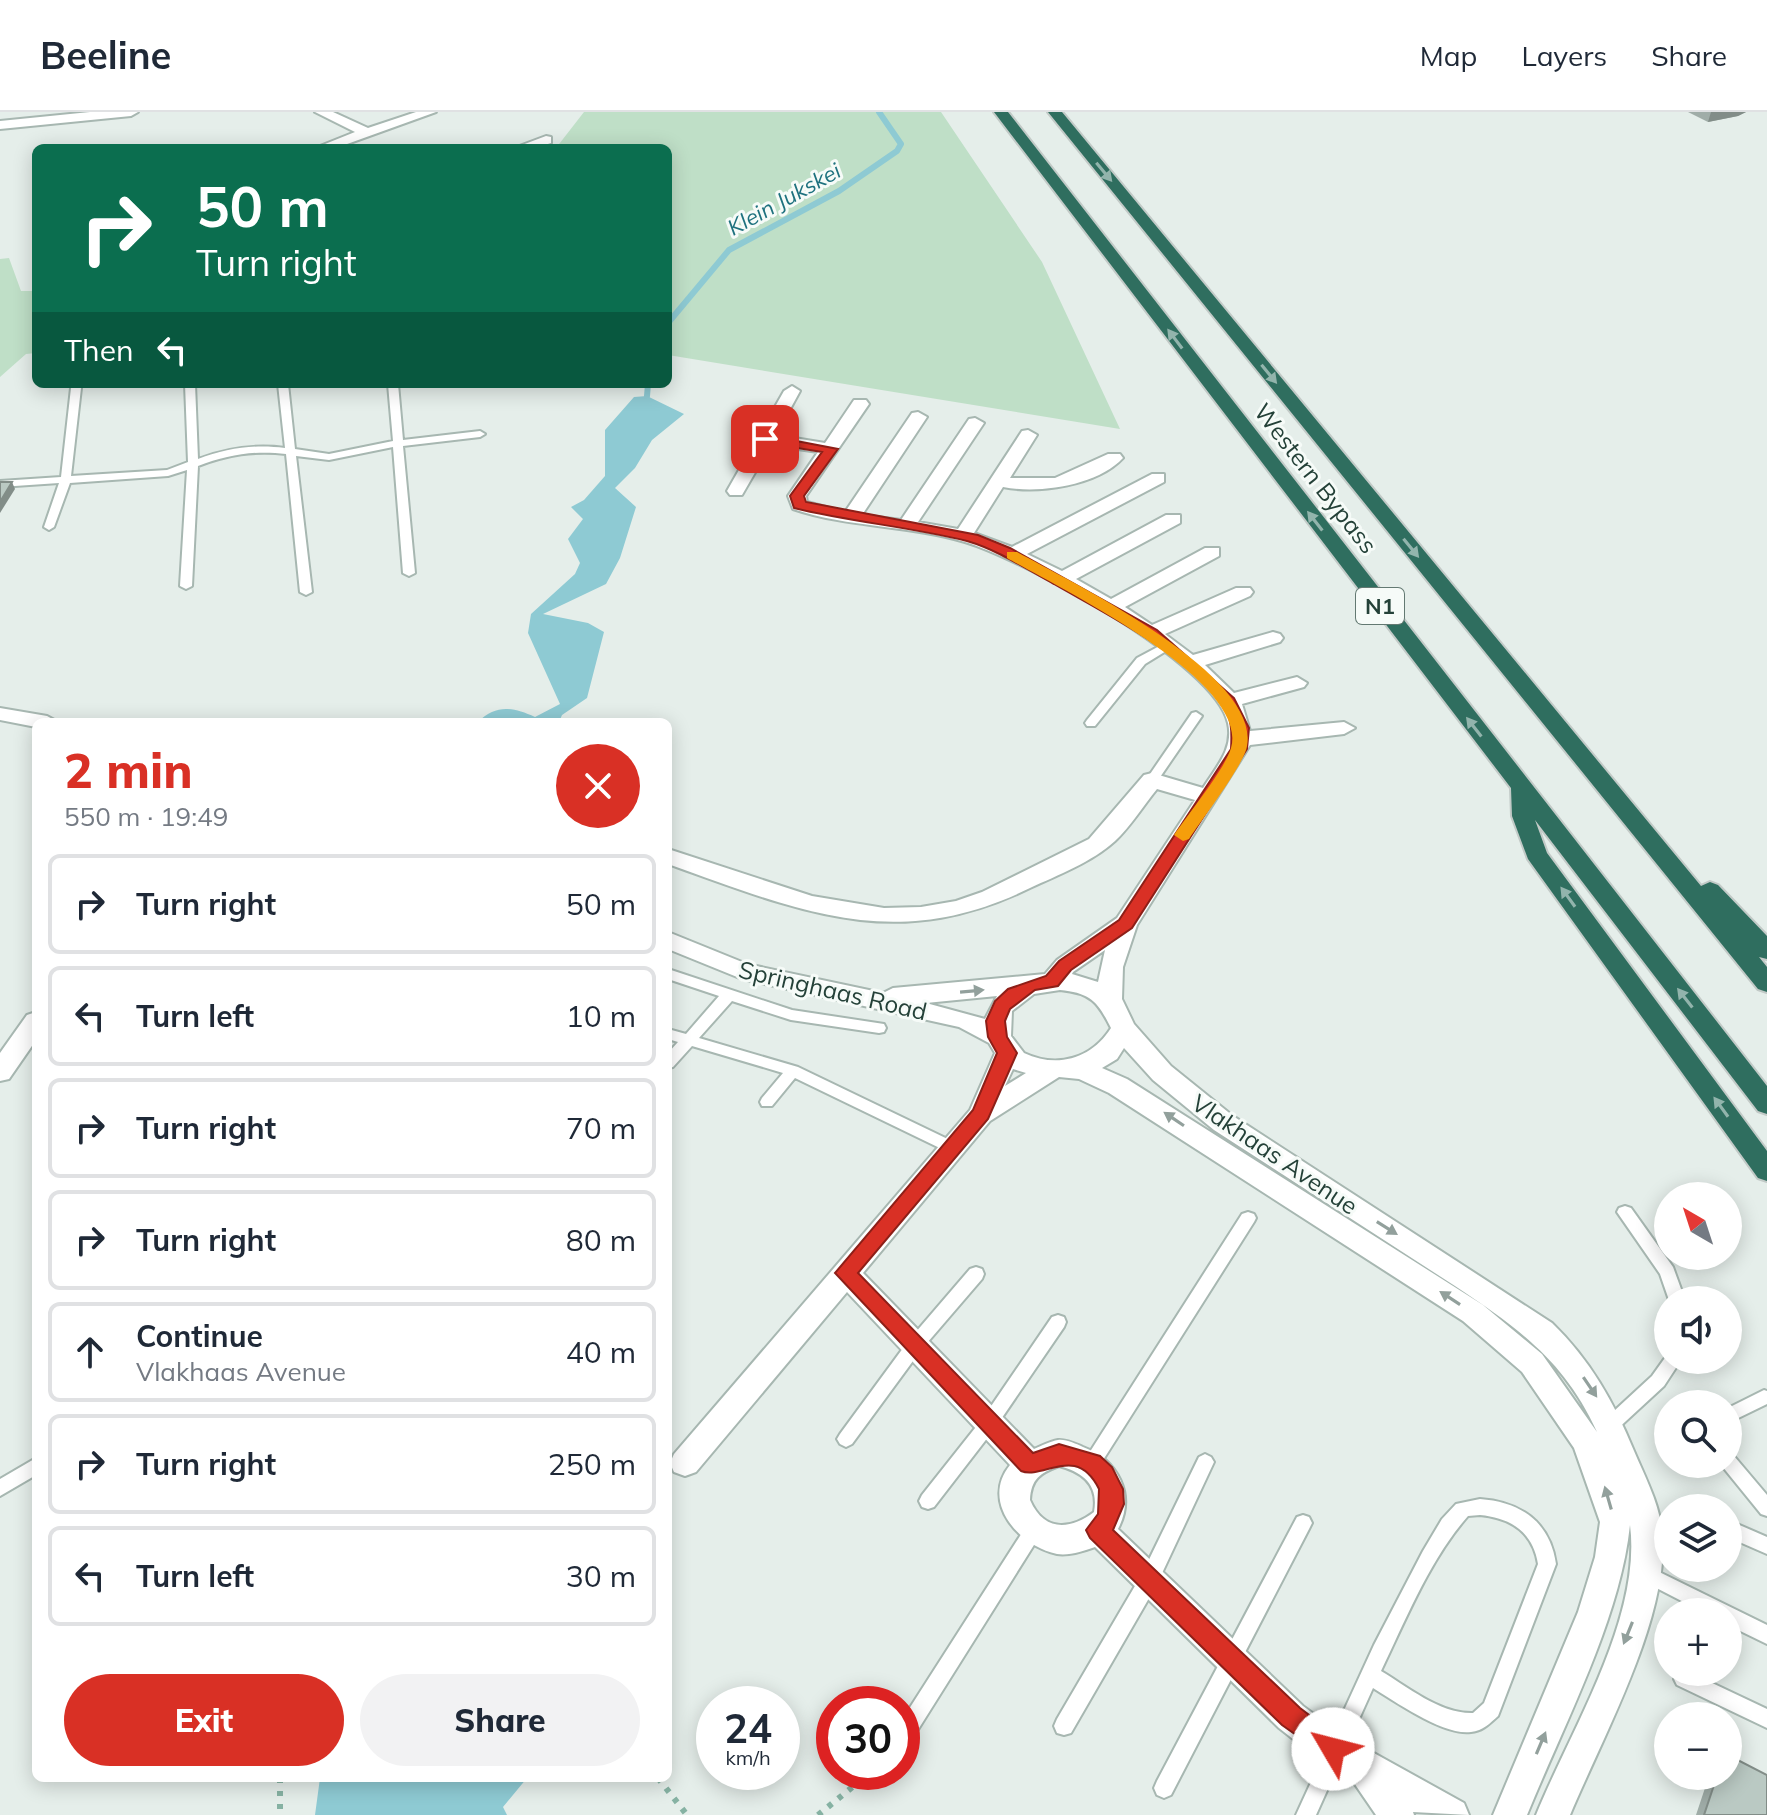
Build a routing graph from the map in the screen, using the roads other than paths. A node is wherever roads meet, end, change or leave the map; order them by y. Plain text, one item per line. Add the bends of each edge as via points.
1 (131, 112) edge
2 (322, 112) edge
3 (429, 112) edge
4 (1001, 112) edge
5 (1055, 112) edge
6 (77, 116) edge
7 (0, 125) edge
8 (367, 133) junction
9 (546, 140) dead end
10 (334, 144) edge
11 (534, 144) edge
12 (76, 388) dead end
13 (190, 388) edge
14 (283, 388) edge
15 (393, 388) edge
16 (792, 391) dead end
17 (860, 404) dead end
18 (918, 417) dead end
19 (975, 423) dead end
20 (480, 434) dead end
21 (1028, 435) dead end
22 (765, 439) junction
23 (397, 443) junction
24 (831, 449) junction
25 (289, 452) junction
26 (1114, 458) dead end
27 (193, 464) junction
28 (66, 478) junction
29 (1158, 478) dead end
30 (998, 481) junction
31 (0, 484) edge
32 (736, 491) dead end
33 (852, 516) junction
34 (1173, 519) dead end
35 (906, 526) junction
36 (49, 527) dead end
37 (963, 536) junction
38 (1212, 552) dead end
39 (1011, 555) junction
40 (409, 573) dead end
41 (1060, 580) junction
42 (186, 586) dead end
43 (306, 592) dead end
44 (1243, 592) dead end
45 (1109, 608) junction
46 (1273, 638) dead end
47 (1159, 639) junction
48 (1188, 663) junction
49 (1297, 683) dead end
50 (1229, 701) junction
51 (0, 714) edge
52 (1196, 716) dead end
53 (32, 719) edge
54 (1091, 723) dead end
55 (1558, 727) junction
56 (1344, 728) dead end
57 (1241, 739) junction
58 (1152, 780) junction
59 (1522, 788) junction
60 (1208, 797) junction
61 (672, 857) edge
62 (1125, 924) junction
63 (672, 942) edge
64 (1767, 951) edge
65 (672, 975) edge
66 (1042, 983) junction
67 (1767, 983) edge
68 (728, 996) junction
69 (866, 998) junction
70 (1110, 1000) junction
71 (32, 1027) edge
72 (879, 1028) dead end
73 (1123, 1029) junction
74 (672, 1036) edge
75 (689, 1042) junction
76 (1002, 1045) junction
77 (672, 1059) edge
78 (1051, 1070) junction
79 (1079, 1070) junction
80 (793, 1071) junction
81 (0, 1072) edge
82 (767, 1102) dead end
83 (1767, 1104) edge
84 (981, 1114) junction
85 (953, 1148) junction
86 (1767, 1171) edge
87 (1625, 1212) dead end
88 (1248, 1218) dead end
89 (846, 1273) junction
90 (976, 1274) dead end
91 (1672, 1286) edge
92 (1058, 1322) dead end
93 (915, 1345) junction
94 (1663, 1374) edge
95 (1764, 1397) dead end
96 (1742, 1409) edge
97 (989, 1423) junction
98 (1610, 1428) junction
99 (1579, 1430) junction
100 (846, 1439) dead end
101 (1205, 1462) dead end
102 (685, 1463) dead end
103 (1092, 1463) junction
104 (1029, 1464) junction
105 (32, 1468) edge
106 (1742, 1478) edge
107 (0, 1488) edge
108 (928, 1501) dead end
109 (1767, 1508) edge
110 (1303, 1523) dead end
111 (1098, 1530) junction
112 (1033, 1531) junction
113 (1742, 1534) edge
114 (1767, 1546) edge
115 (1645, 1573) junction
116 (1149, 1580) junction
117 (1694, 1598) edge
118 (1742, 1622) edge
119 (1767, 1635) edge
120 (1230, 1657) junction
121 (1370, 1675) junction
122 (1699, 1686) edge
123 (920, 1709) edge
124 (1767, 1719) edge
125 (1064, 1726) dead end
126 (1346, 1756) junction
127 (1164, 1788) dead end
128 (1306, 1815) edge
129 (1397, 1815) edge
130 (1452, 1815) edge
131 (1510, 1815) edge
132 (1553, 1815) edge

1 - 6 street
2 - 8 street
3 - 8 street
59 -> 4 highway, Western Bypass / N1
5 -> 55 highway, Western Bypass / N1
6 - 7 street
8 - 10 street
9 - 11 street
12 - 28 lane
13 - 27 lane
14 - 25 lane
15 - 23 lane
16 - 22 street
17 - 24 street
18 - 33 street
19 - 35 street
20 - 23 lane
21 - 30 street
22 - 24 street
22 - 32 street
23 - 25 lane via 329,457
23 - 40 lane
24 - 33 street via 797,503
25 - 27 lane via 245,450
25 - 43 lane
26 - 30 street via 1049,487
27 - 28 lane via 168,473
27 - 42 lane
28 - 31 lane
28 - 36 lane
29 - 39 street
30 - 37 street
33 - 35 street
34 - 41 street
35 - 37 street
37 - 39 street
38 - 45 street
39 - 41 street
41 - 45 street
44 - 47 street
45 - 47 street
46 - 48 street
47 - 48 street
47 - 54 lane
48 - 50 street
49 - 50 street
50 - 57 street
51 - 53 street
52 - 58 lane
55 - 64 highway
55 - 67 highway, Western Bypass / N1
56 - 57 street
57 - 60 street, Vlakhaas Avenue
58 - 60 street
58 - 61 street via 1097,844 960,908 932,913 885,916 815,905
83 -> 59 highway, Western Bypass / N1
86 -> 59 highway via 1536,854 1523,816
60 - 62 street, Vlakhaas Avenue
62 - 66 street
62 - 70 street, Vlakhaas Avenue via 1111,967
63 - 69 street, Springhaas Road via 742,971
65 - 68 lane
69 -> 66 street
66 - 70 street via 1074,983
66 - 76 street via 1014,993 1001,1006 996,1021
68 - 72 lane via 791,1015
68 - 75 lane
69 - 76 street, Springhaas Road via 966,1020
70 - 73 street, Vlakhaas Avenue
71 - 81 street
73 - 79 street via 1108,1053
73 -> 98 street, Vlakhaas Avenue via 1159,1070 1215,1118 1542,1331 1578,1370
74 - 75 lane
75 - 77 lane
75 - 80 lane
76 - 78 street via 1026,1065
76 - 84 street
78 - 79 street
78 - 84 street
99 -> 79 street, Vlakhaas Avenue via 1556,1393 1507,1339 1473,1313 1162,1111
80 - 82 lane
80 - 85 lane
84 - 85 street
85 - 89 street
87 - 91 lane
88 - 103 lane
89 - 93 street
89 - 102 street
90 - 93 lane
92 - 97 lane
93 - 97 street
93 - 100 lane
94 - 98 lane
95 - 96 lane
97 - 104 street
97 - 108 lane
98 - 99 lane
98 - 115 street, Vlakhaas Avenue via 1643,1511
131 -> 99 street, Vlakhaas Avenue via 1594,1612 1611,1557 1615,1522
101 - 116 lane
103 - 104 street via 1059,1453
103 - 111 street via 1111,1489 1108,1519
104 - 112 street via 1013,1490 1014,1505
105 - 107 lane
106 - 109 lane
110 - 120 lane
111 - 112 street via 1067,1542
111 - 116 street
112 - 123 lane
113 - 114 lane
115 - 117 lane
115 -> 132 street, Vlakhaas Avenue via 1633,1622
116 - 120 street
116 - 125 lane
118 - 119 lane
120 - 126 street via 1291,1717
120 - 127 lane
121 - 121 lane via 1442,1532 1460,1511 1494,1508 1537,1531 1547,1564 1491,1709 1481,1720 1467,1724 1449,1718
121 - 126 lane
122 - 124 lane
126 - 128 lane
126 - 129 street
126 - 130 street

